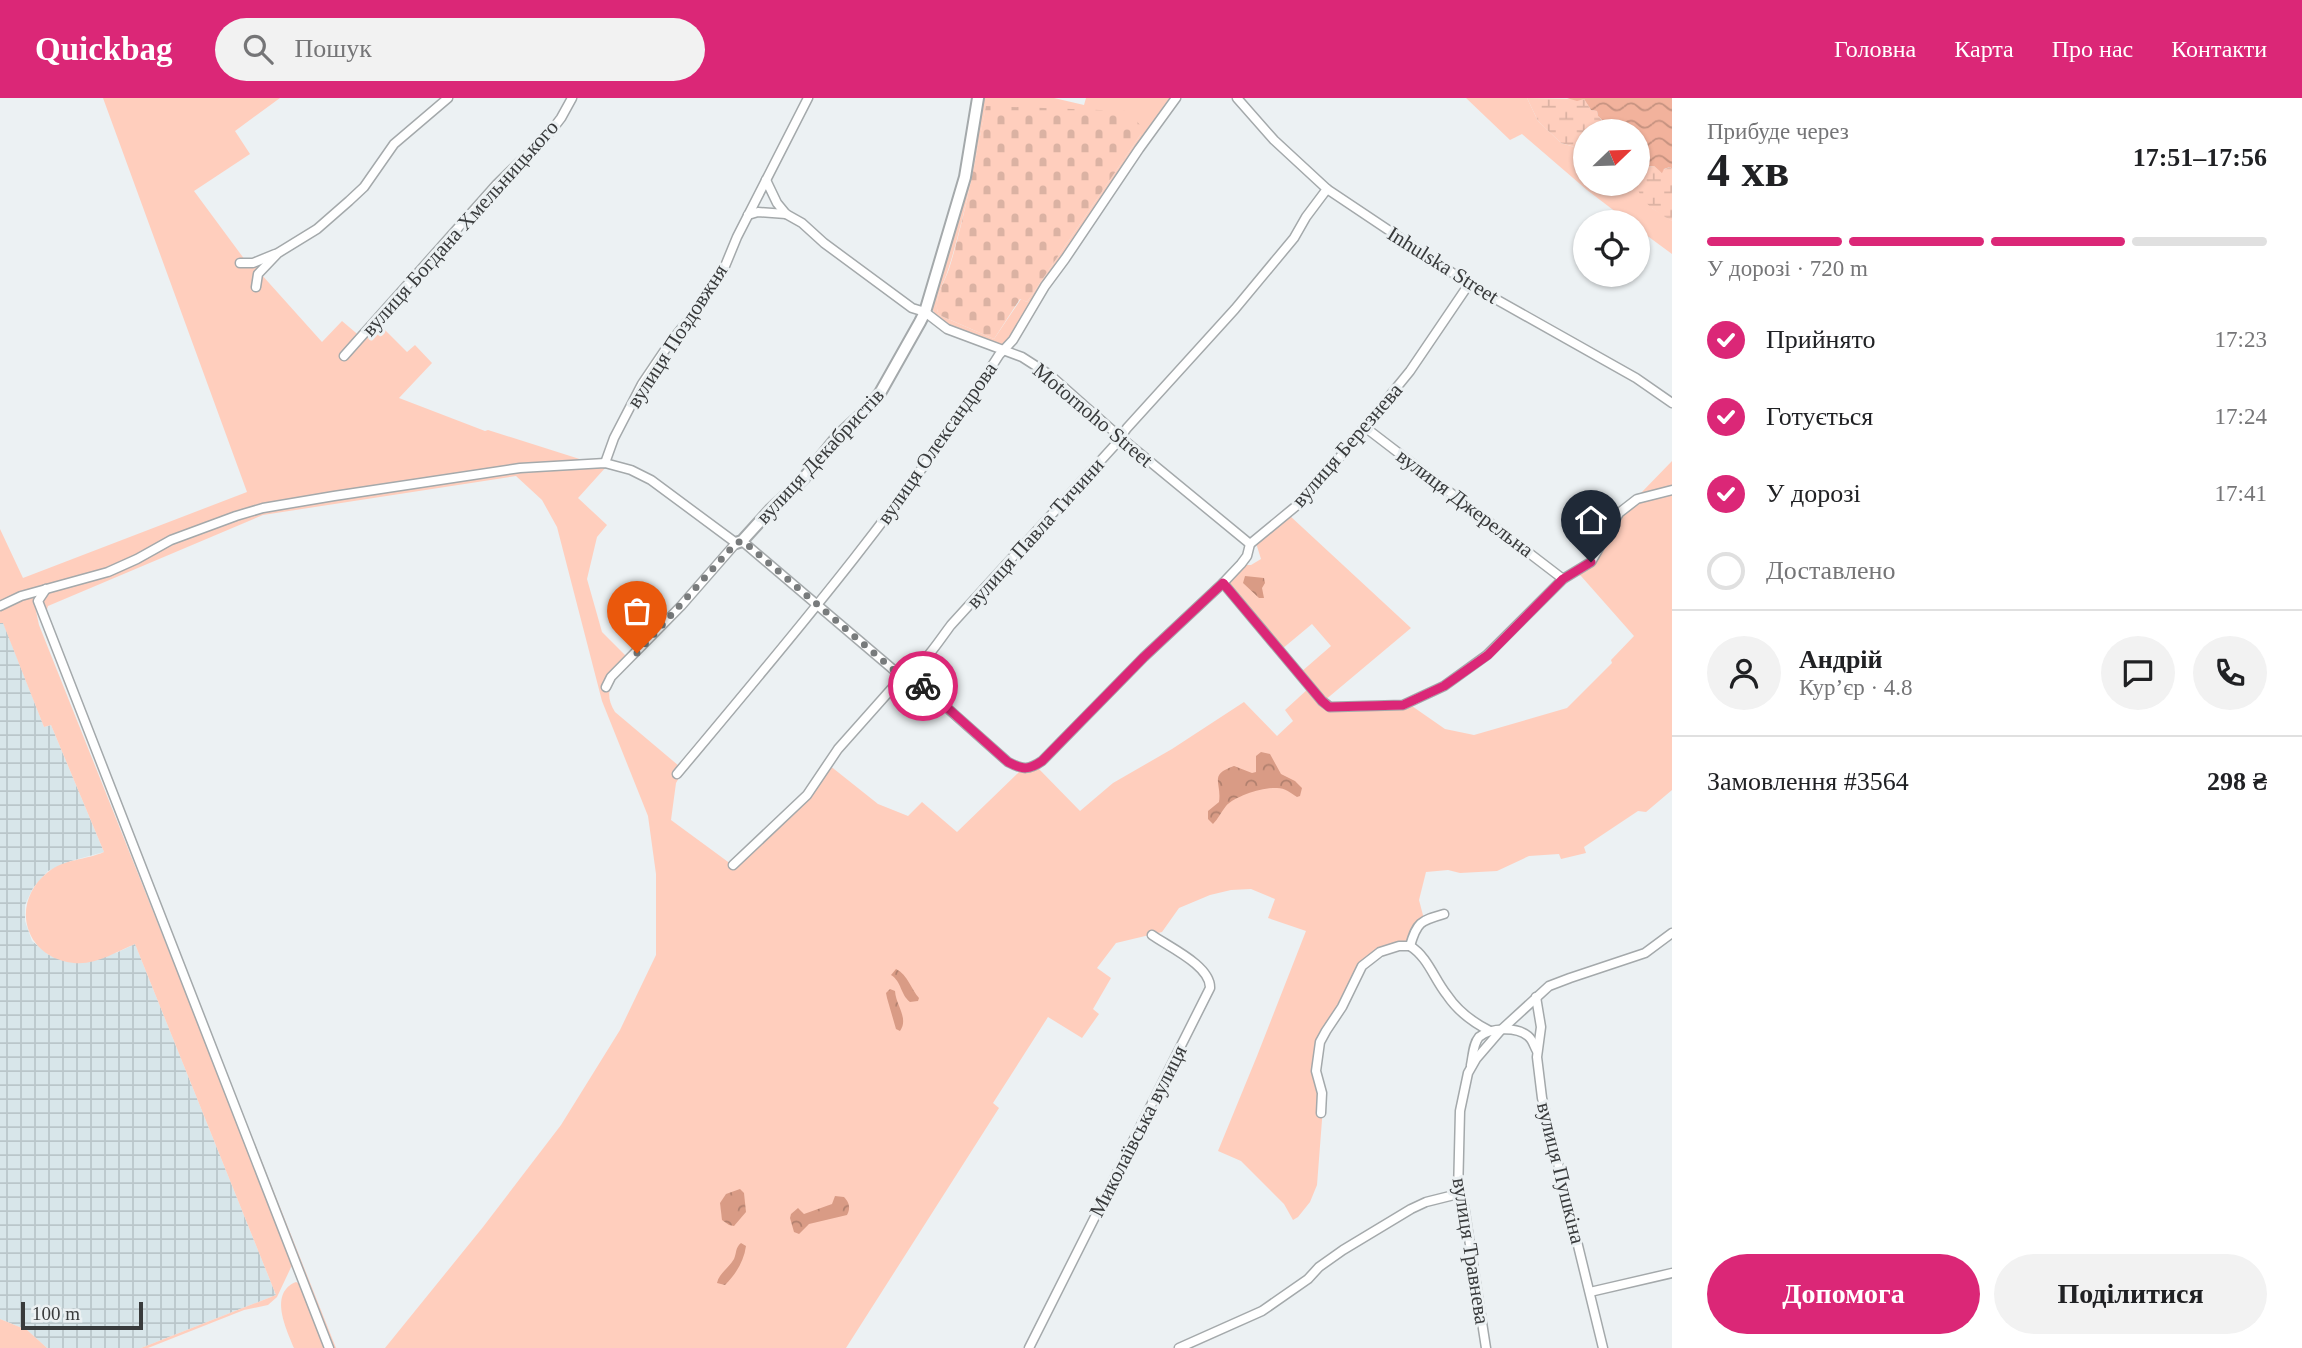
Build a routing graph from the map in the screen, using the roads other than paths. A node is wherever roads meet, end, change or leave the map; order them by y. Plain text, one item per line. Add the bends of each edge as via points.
1 (448, 98) edge
2 (572, 98) edge
3 (808, 98) edge
4 (978, 98) edge
5 (1176, 98) edge
6 (1237, 98) edge
7 (766, 180) junction
8 (1327, 189) junction
9 (786, 214) junction
10 (748, 215) junction
11 (278, 253) junction
12 (240, 262) dead end
13 (1469, 284) junction
14 (256, 287) dead end
15 (925, 312) junction
16 (1004, 350) junction
17 (344, 356) dead end
18 (1672, 404) edge
19 (1366, 428) junction
20 (1121, 437) junction
21 (605, 463) junction
22 (1672, 490) edge
23 (739, 542) junction
24 (1250, 544) junction
25 (1563, 579) junction
26 (1223, 583) junction
27 (48, 588) junction
28 (34, 592) junction
29 (38, 601) junction
30 (0, 606) edge
31 (817, 606) junction
32 (906, 676) junction
33 (606, 687) dead end
34 (677, 774) dead end
35 (733, 865) dead end
36 (1444, 914) dead end
37 (1672, 933) edge
38 (1152, 935) dead end
39 (1410, 946) junction
40 (1536, 997) junction
41 (1501, 1030) junction
42 (1490, 1031) junction
43 (1537, 1053) junction
44 (1471, 1068) junction
45 (1321, 1113) dead end
46 (1458, 1194) junction
47 (1672, 1273) edge
48 (1590, 1292) junction
49 (329, 1348) edge
50 (1029, 1348) edge
51 (1179, 1348) edge
52 (1486, 1348) edge
53 (1603, 1348) edge

1 - 11 street via 394,144 349,201 317,229
2 - 17 street, вулиця Богдана Хмельницького via 551,131 496,184
3 - 7 street, вулиця Поздовжня
4 - 15 street, вулиця Декабристів via 965,177
5 - 16 street, вулиця Олександрова
6 - 8 street, Inhulska Street via 1273,141
7 - 9 street, Motornoho Street
7 - 10 street, вулиця Поздовжня
8 - 13 street, Inhulska Street
8 - 20 street, вулиця Павла Тичини via 1294,238
9 - 10 street
9 - 15 street, Motornoho Street via 912,308
10 - 21 street, вулиця Поздовжня via 714,286 642,384
11 - 12 street via 253,264
11 - 14 street via 258,274
13 - 18 street, Inhulska Street via 1636,378
13 - 19 street, вулиця Березнева
15 - 16 street, Motornoho Street via 947,329
15 - 23 street, вулиця Декабристів via 880,393
16 - 20 street, Motornoho Street via 1049,375
16 - 31 street, вулиця Олександрова via 927,463
19 - 24 street, вулиця Березнева via 1301,502
19 - 25 street, вулиця Джерельна
20 - 24 street, Motornoho Street
20 - 32 street, вулиця Павла Тичини
21 - 23 street via 651,480
21 - 27 street via 508,470 263,508 171,540 108,572
22 - 25 street via 1629,505 1614,519 1591,562
23 - 31 street
23 - 33 street, вулиця Декабристів
24 - 26 street, вулиця Березнева via 1247,556
25 - 26 street via 1488,655 1444,686 1403,705 1336,708 1322,701
26 - 32 street, вулиця Березнева via 1031,769 1008,762
27 - 28 street
27 - 29 street
28 - 29 street
28 - 30 street
29 - 49 street
31 - 32 street
31 - 34 street, вулиця Олександрова
32 - 35 street, вулиця Павла Тичини via 838,749 807,795
36 - 39 street via 1418,925
37 - 40 street, вулиця Травнева via 1645,953 1549,986
38 - 50 street, Миколаївська вулиця via 1201,968 1210,988
39 - 42 street via 1455,1004
39 - 45 street via 1380,953 1362,966 1320,1042 1316,1071
40 - 41 street, вулиця Травнева
40 - 43 street, вулиця Пушкіна via 1541,1027
41 - 42 street
41 - 43 street via 1527,1035
41 - 44 street, вулиця Травнева
42 - 44 street via 1478,1038
43 - 48 street, вулиця Пушкіна via 1542,1098
44 - 46 street, вулиця Травнева via 1460,1111
46 - 51 street via 1411,1209 1343,1250 1270,1306
46 - 52 street, вулиця Травнева via 1464,1206
47 - 48 street
48 - 53 street, вулиця Пушкіна

